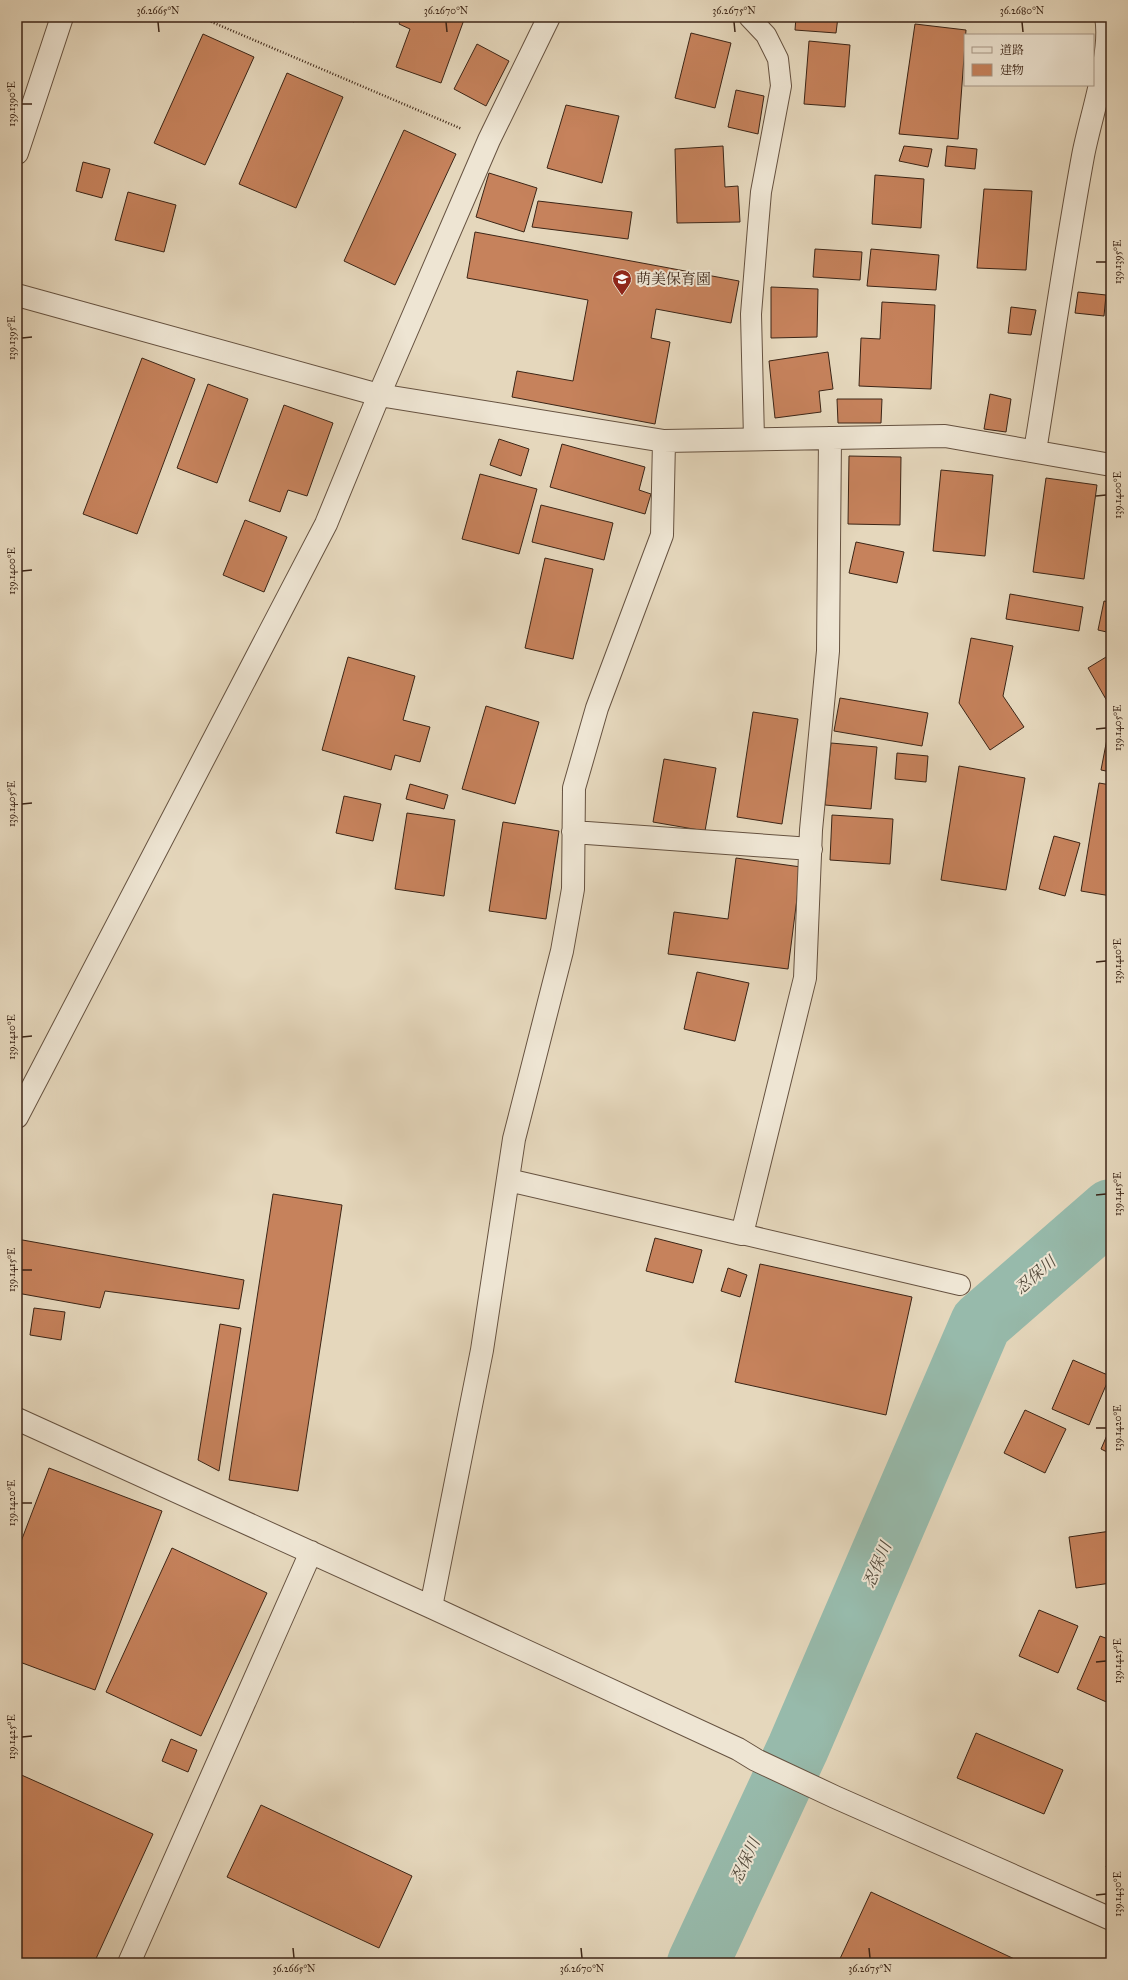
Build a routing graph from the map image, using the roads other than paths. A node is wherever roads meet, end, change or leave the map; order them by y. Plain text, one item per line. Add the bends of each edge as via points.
1 (62, 17) edge
2 (549, 17) edge
3 (749, 17) edge
4 (1106, 17) edge
5 (17, 153) edge
6 (17, 295) edge
7 (379, 395) junction
8 (830, 438) junction
9 (754, 439) junction
10 (664, 441) junction
11 (1035, 451) junction
12 (1111, 465) edge
13 (573, 832) junction
14 (811, 850) junction
15 (17, 1117) edge
16 (508, 1180) junction
17 (742, 1234) junction
18 (960, 1285) dead end
19 (17, 1419) edge
20 (311, 1552) junction
21 (431, 1607) junction
22 (1111, 1919) edge
23 (128, 1963) edge

1 - 5 street
2 - 7 street via 489,140
3 - 9 lane via 766,35 778,59 781,86 760,192 751,314
4 - 11 street via 1108,28 1105,55 1083,155
6 - 7 street
7 - 10 street
7 - 15 street via 326,524
8 - 9 street
8 - 11 street via 945,436
8 - 14 street via 828,651
9 - 10 street
10 - 13 street via 662,535 597,708 574,788
11 - 12 street
13 - 14 street
13 - 16 street via 573,889 562,951 514,1139
14 - 17 street via 805,978
16 - 17 street
16 - 21 street via 482,1350
17 - 18 lane
19 - 20 street
20 - 21 street
20 - 23 street
21 - 22 street via 723,1742 835,1797

